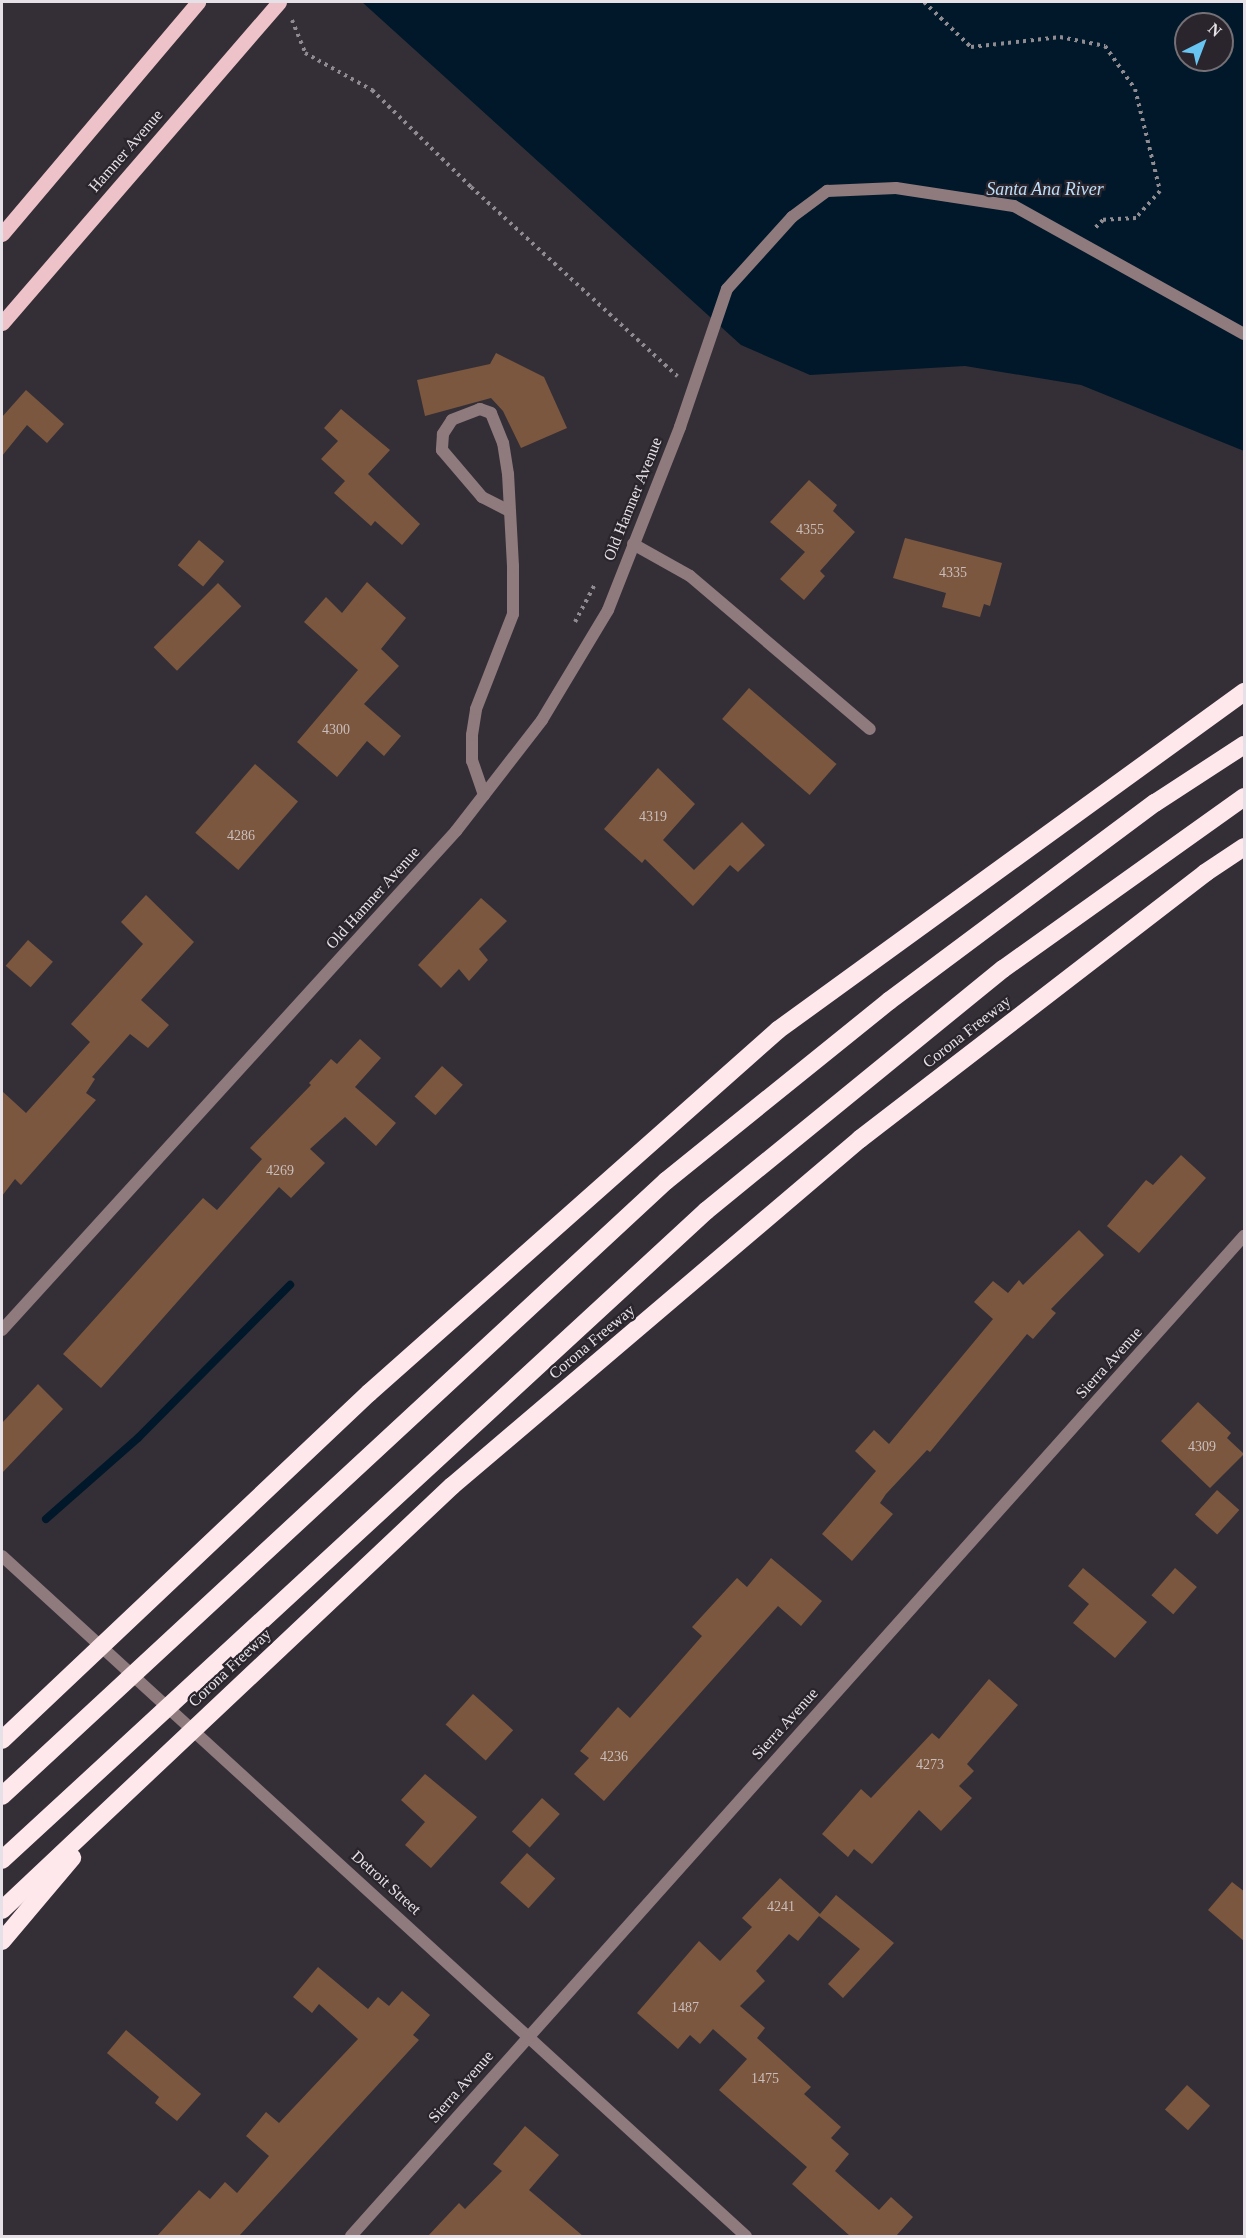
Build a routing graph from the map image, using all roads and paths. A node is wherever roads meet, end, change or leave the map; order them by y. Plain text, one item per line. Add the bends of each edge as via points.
1 (198, 2) edge
2 (279, 2) edge
3 (924, 2) edge
4 (292, 20) dead end
5 (2, 234) edge
6 (1081, 244) junction
7 (2, 323) edge
8 (1245, 334) edge
9 (680, 379) dead end
10 (510, 511) junction
11 (633, 544) junction
12 (597, 579) dead end
13 (570, 632) dead end
14 (1245, 692) edge
15 (870, 729) dead end
16 (1245, 745) edge
17 (484, 795) junction
18 (1245, 797) edge
19 (1245, 847) edge
20 (1245, 1236) edge
21 (2, 1330) edge
22 (2, 1556) edge
23 (41, 1702) junction
24 (2, 1733) edge
25 (2, 1740) edge
26 (127, 1792) junction
27 (2, 1796) edge
28 (2, 1860) edge
29 (2, 1910) edge
30 (2, 1941) edge
31 (528, 2035) junction
32 (351, 2236) edge
33 (746, 2236) edge

1 - 5 main road
2 - 7 main road, Hamner Avenue
3 - 6 path via 971,47 1060,37 1105,45 1135,89 1160,191 1136,218 1102,220
4 - 9 path via 305,53 372,90
6 - 8 street, Old Hamner Avenue
6 - 11 street, Old Hamner Avenue via 1014,206 896,188 827,191 792,216 727,289 680,427
10 - 10 street via 508,474 497,424 491,413 480,409 467,412 448,427 442,450 482,497
10 - 17 street via 513,614 476,709 472,735 472,761
11 - 15 street via 690,576
11 - 17 street, Old Hamner Avenue via 608,610 542,720
12 - 13 path
14 - 23 highway via 778,1030 369,1393
16 - 27 highway via 1155,803 889,1001 666,1181
17 - 21 street, Old Hamner Avenue via 456,831
18 - 28 highway via 1003,969 706,1211
19 - 26 highway, Corona Freeway via 1205,873 860,1139 453,1486
20 - 31 street, Sierra Avenue
22 - 31 street, Detroit Street
23 - 24 highway
23 - 25 highway
26 - 29 highway, Corona Freeway
26 - 30 highway
31 - 32 street, Sierra Avenue
31 - 33 street, Detroit Street

